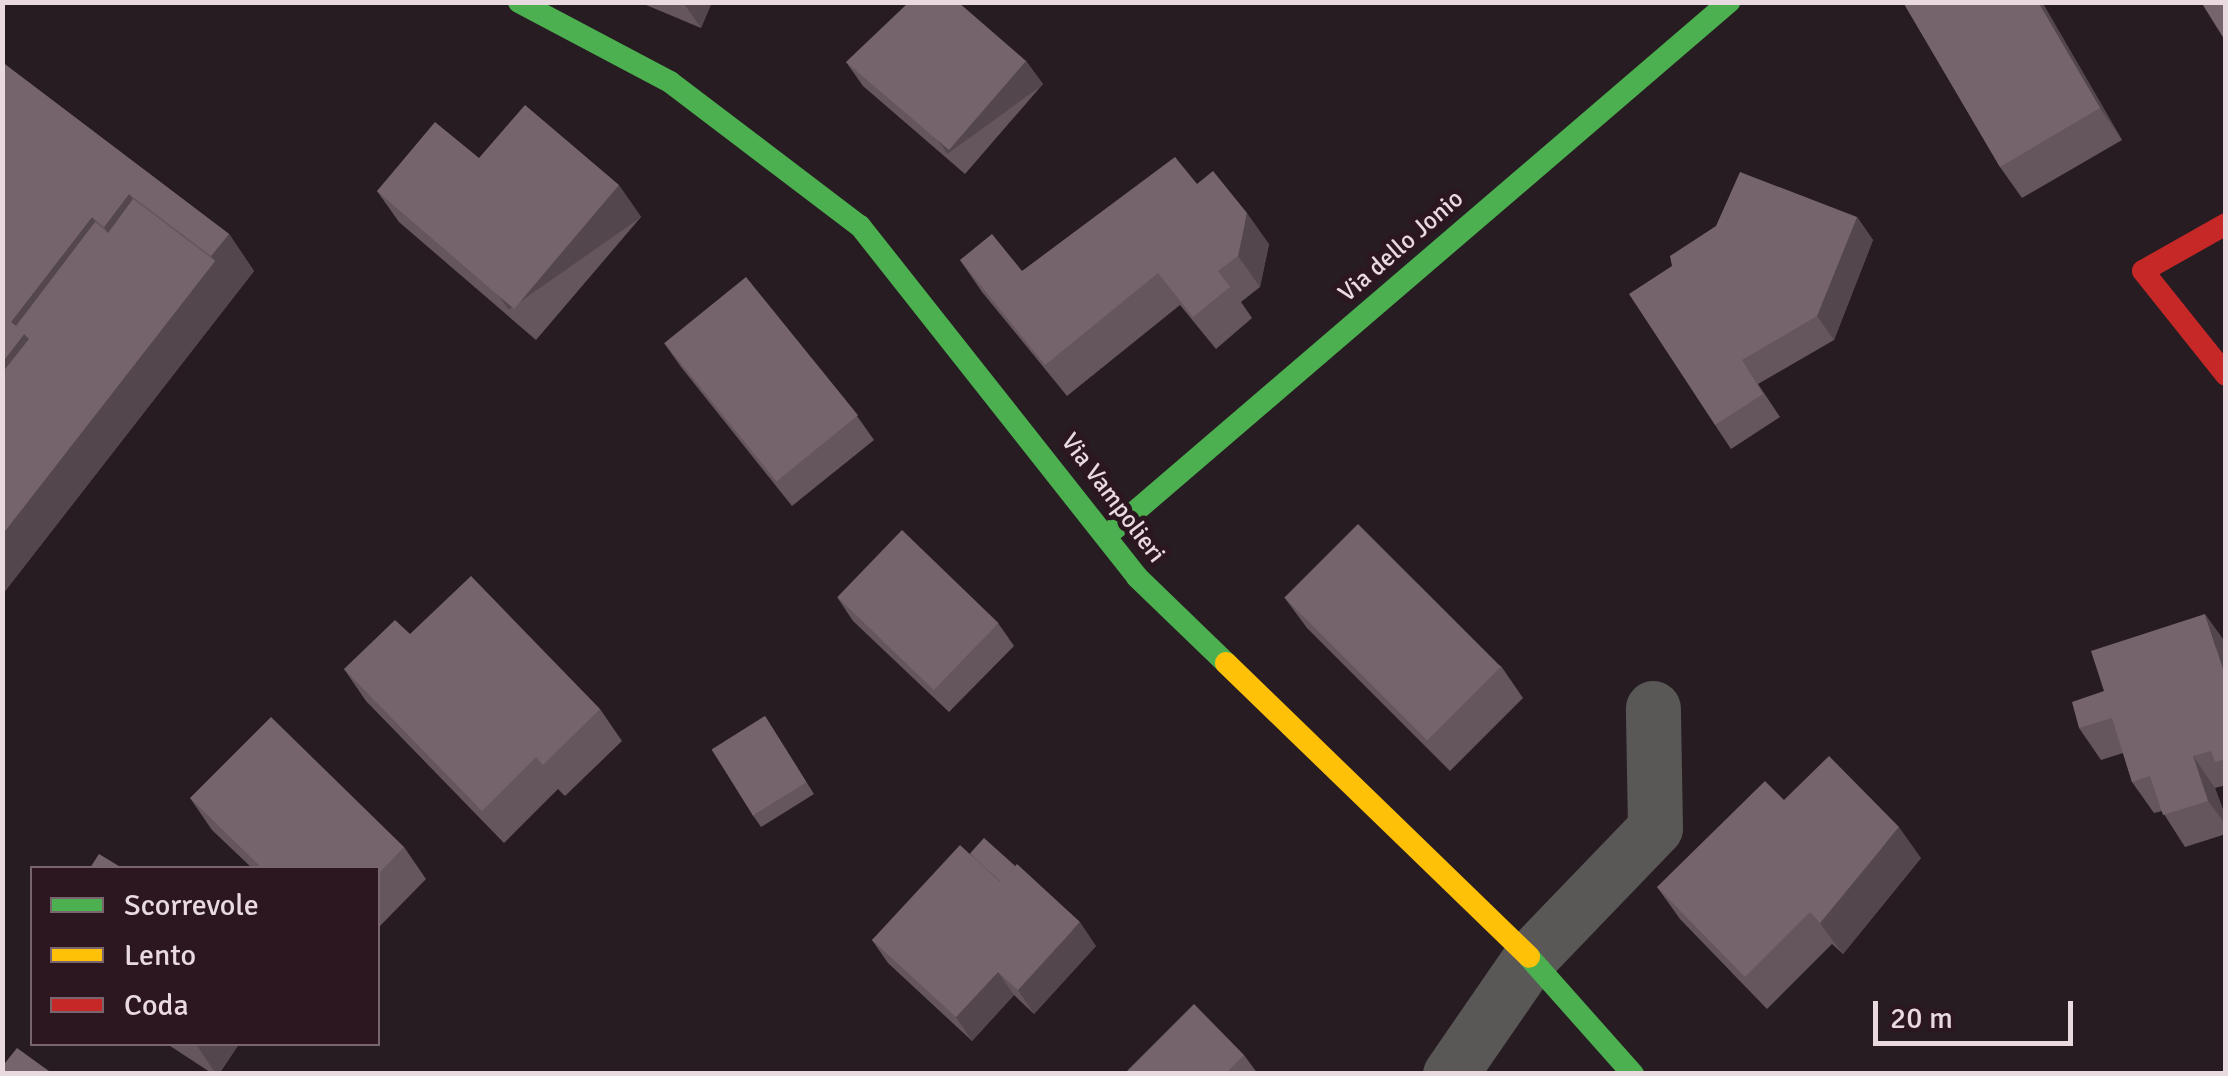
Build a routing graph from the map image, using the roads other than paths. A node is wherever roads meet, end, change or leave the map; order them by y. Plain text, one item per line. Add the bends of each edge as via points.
1 (518, 2) edge
2 (1712, 9) edge
3 (2226, 224) edge
4 (2226, 376) edge
5 (1110, 532) junction
6 (1653, 708) dead end
7 (1530, 958) junction
8 (1450, 1074) edge
9 (1633, 1074) edge

1 - 5 street, Via Vampolieri via 670,82 860,226
2 - 5 street, Via dello Jonio
3 - 4 street via 2143,272
5 - 7 street, Via Vampolieri via 1136,577
6 - 7 street via 1655,828
7 - 8 street
7 - 9 street, Via Vampolieri

